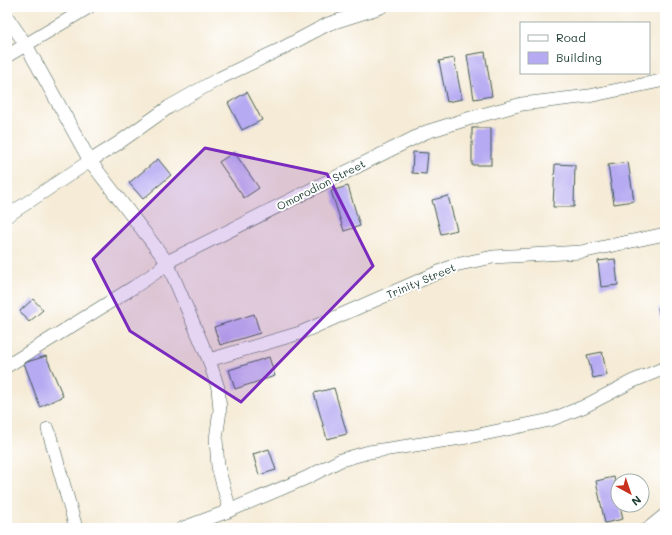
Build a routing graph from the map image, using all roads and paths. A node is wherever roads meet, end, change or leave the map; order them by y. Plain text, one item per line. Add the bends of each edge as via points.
1 (89, 7) edge
2 (381, 7) edge
3 (7, 17) edge
4 (26, 45) junction
5 (7, 56) edge
6 (665, 80) edge
7 (90, 161) junction
8 (7, 216) edge
9 (665, 234) edge
10 (167, 262) junction
11 (209, 360) junction
12 (7, 366) edge
13 (665, 368) edge
14 (48, 429) dead end
15 (226, 512) junction
16 (665, 515) edge
17 (76, 528) edge
18 (183, 528) edge
19 (649, 528) edge

1 - 4 street
2 - 7 street via 328,24 220,78 170,107
3 - 4 street
4 - 5 street
4 - 7 street
6 - 10 street, Omorodion Street via 589,96 522,104 426,132
7 - 8 street
7 - 10 street
9 - 11 street, Trinity Street via 581,252 493,257 455,265 300,333
10 - 11 street
10 - 12 street, Omorodion Street via 134,287
11 - 15 street via 218,388 220,410 216,439 218,467 228,503
13 - 15 street via 633,381 583,408 550,420 474,436 369,452 341,460
14 - 17 street
15 - 18 street
16 - 19 street

